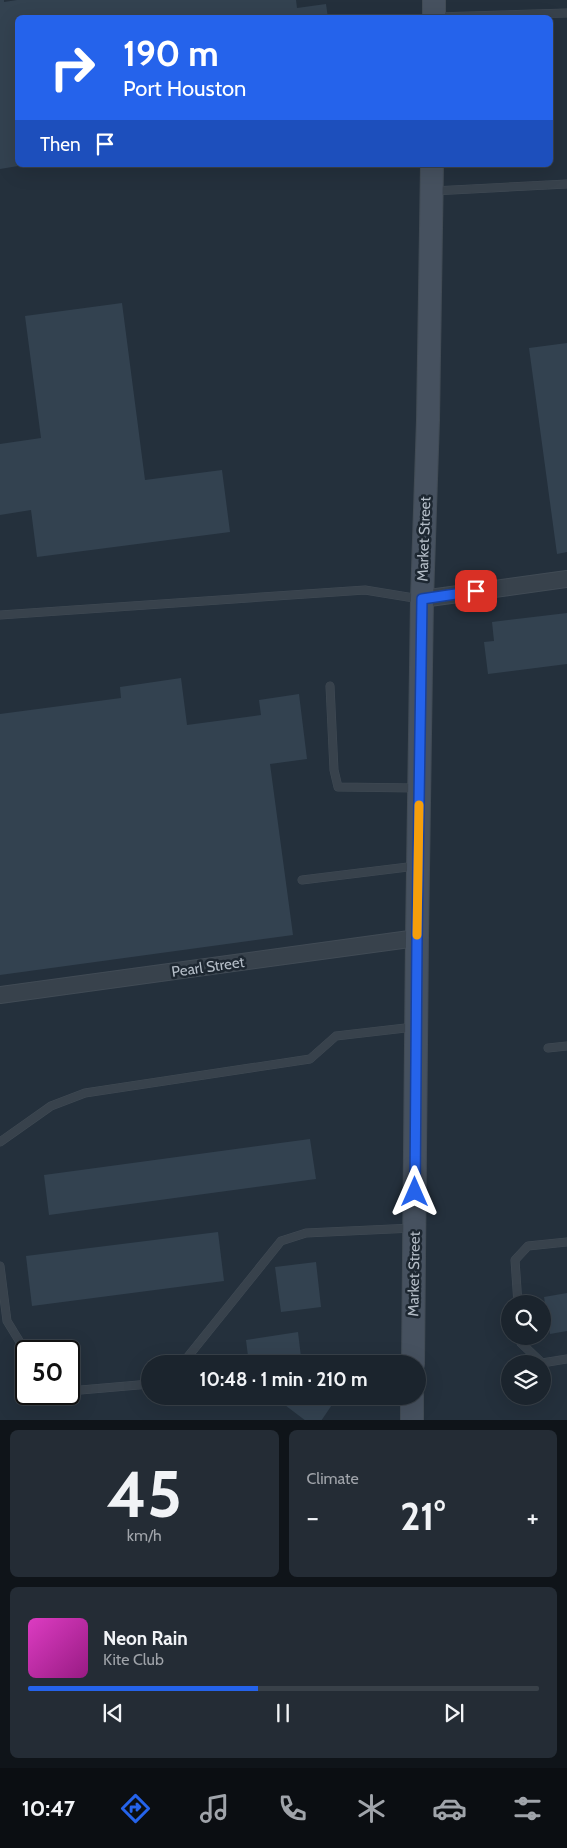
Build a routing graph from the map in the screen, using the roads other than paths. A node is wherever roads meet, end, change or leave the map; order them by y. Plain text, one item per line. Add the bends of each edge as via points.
1 (434, 0) edge
2 (567, 13) edge
3 (434, 15) edge
4 (500, 15) edge
5 (432, 167) edge
6 (567, 184) edge
7 (431, 191) junction
8 (567, 579) edge
9 (422, 599) junction
10 (0, 615) edge
11 (330, 686) dead end
12 (419, 788) junction
13 (418, 866) junction
14 (302, 880) dead end
15 (417, 938) junction
16 (0, 995) edge
17 (416, 1027) junction
18 (567, 1046) edge
19 (548, 1048) dead end
20 (0, 1142) edge
21 (415, 1228) junction
22 (567, 1242) edge
23 (0, 1266) edge
24 (517, 1295) edge
25 (19, 1340) edge
26 (523, 1345) edge
27 (189, 1355) edge
28 (413, 1355) edge
29 (567, 1359) edge
30 (141, 1385) edge
31 (80, 1390) edge
32 (412, 1405) edge
33 (412, 1420) edge

1 - 3 main road
2 - 4 lane
5 - 7 main road, Market Street
6 - 7 lane
7 - 9 main road, Market Street
8 - 9 street
9 - 10 lane via 365,590
9 - 12 main road, Market Street
11 - 12 lane via 334,770 338,786
12 - 13 main road, Market Street
13 - 14 lane
13 - 15 main road, Market Street
15 - 16 street, Pearl Street
15 - 17 main road, Market Street
17 - 20 lane via 336,1036 310,1059 85,1093 52,1106
17 - 21 main road, Market Street
18 - 19 lane
21 - 27 lane via 306,1233 282,1241
21 - 28 main road, Market Street
22 - 24 lane via 528,1246 514,1260
23 - 25 lane via 7,1321
26 - 29 lane via 542,1363
30 - 31 lane
32 - 33 main road

